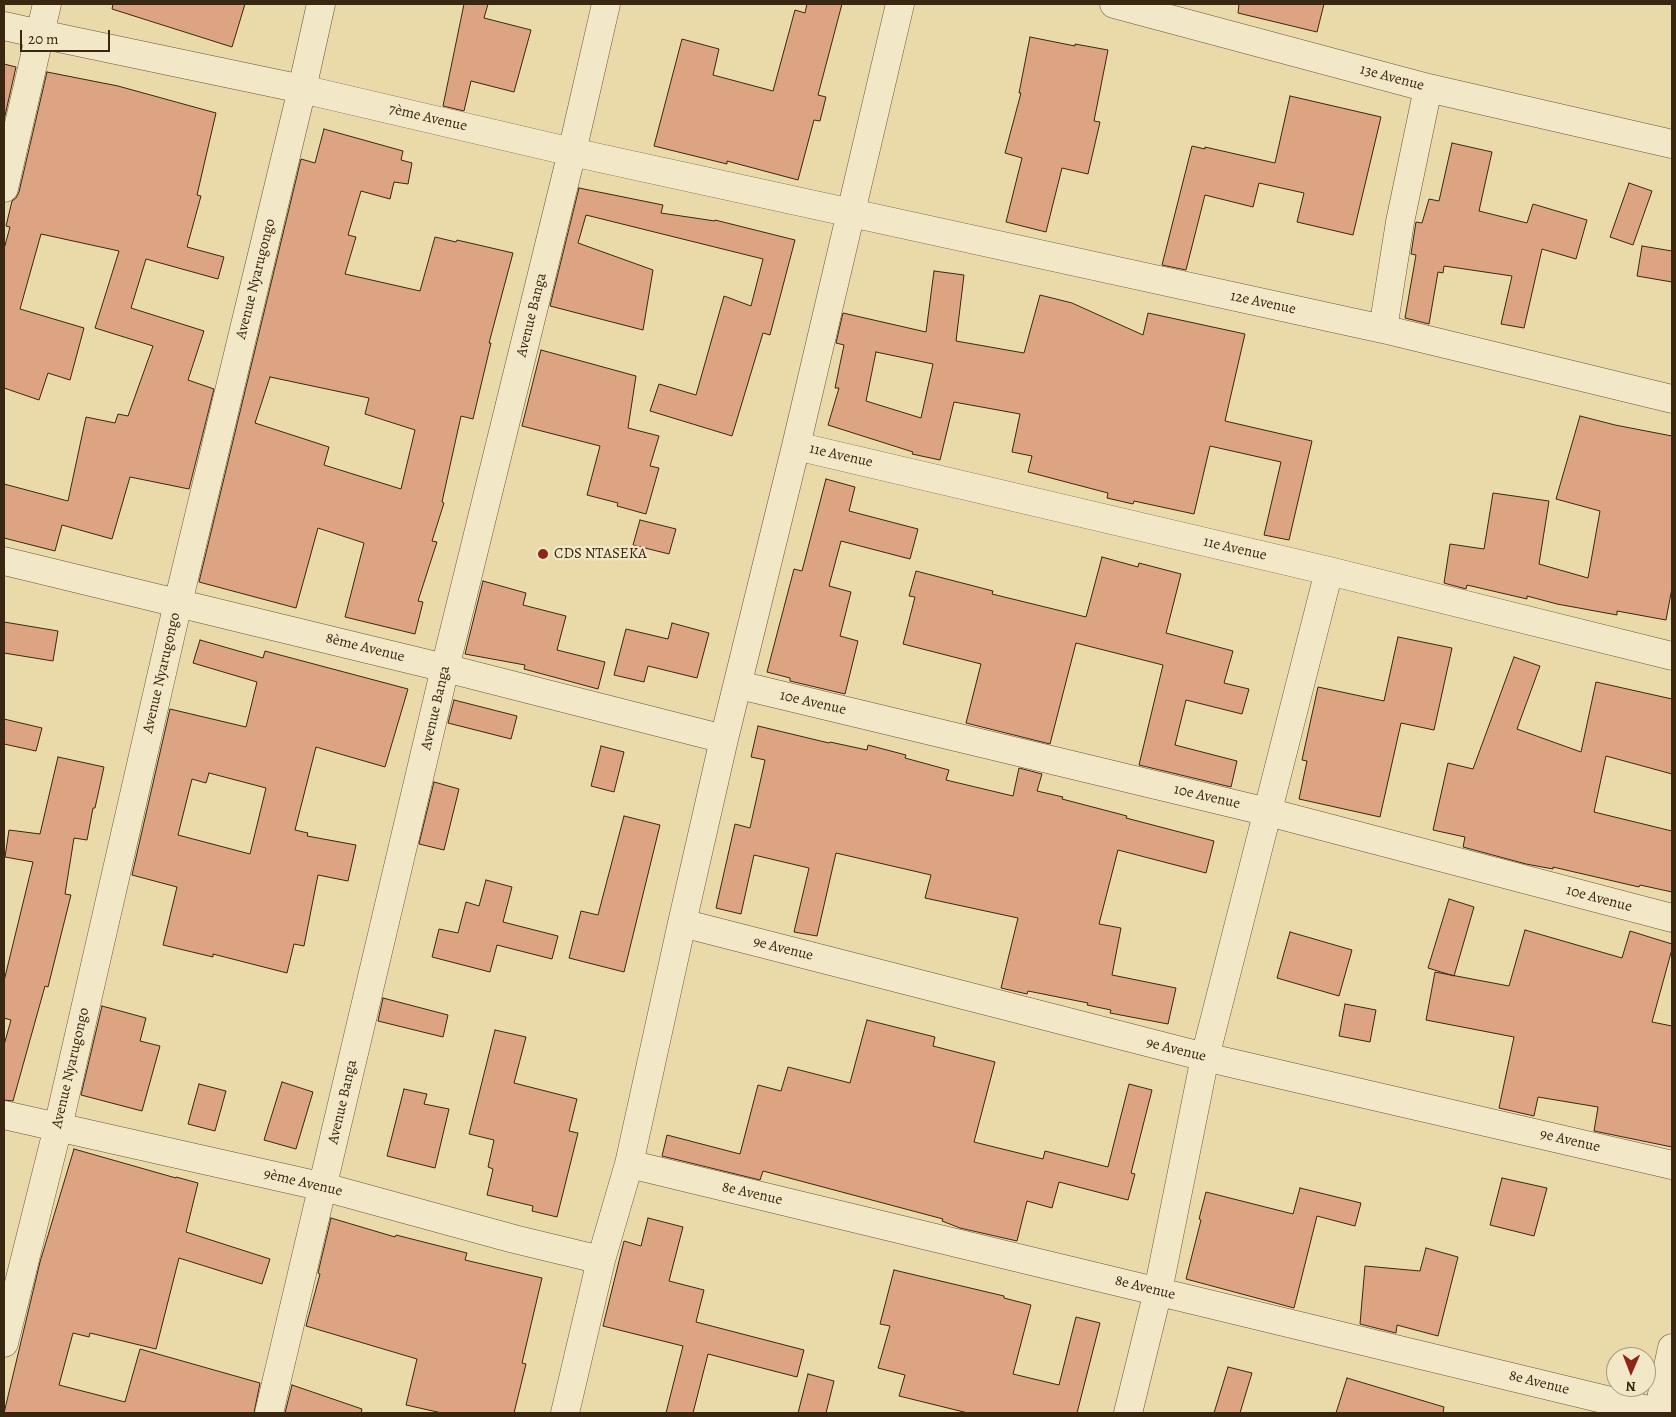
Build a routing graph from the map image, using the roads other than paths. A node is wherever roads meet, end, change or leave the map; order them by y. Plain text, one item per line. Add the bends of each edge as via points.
1 (47, 4) edge
2 (321, 4) edge
3 (606, 4) edge
4 (900, 4) edge
5 (1114, 4) edge
6 (4, 26) edge
7 (40, 34) junction
8 (1428, 88) junction
9 (302, 89) junction
10 (1672, 144) edge
11 (572, 152) junction
12 (4, 188) edge
13 (851, 213) junction
14 (1383, 329) junction
15 (1672, 399) edge
16 (796, 446) junction
17 (4, 561) edge
18 (1329, 571) junction
19 (178, 603) junction
20 (1672, 656) edge
21 (445, 668) junction
22 (738, 685) junction
23 (724, 739) junction
24 (1268, 812) junction
25 (1672, 918) edge
26 (682, 923) junction
27 (1205, 1057) junction
28 (4, 1115) edge
29 (58, 1127) junction
30 (629, 1164) junction
31 (1672, 1165) edge
32 (324, 1187) junction
33 (601, 1260) junction
34 (1158, 1291) junction
35 (4, 1343) edge
36 (1672, 1348) edge
37 (269, 1413) edge
38 (565, 1413) edge
39 (1128, 1413) edge
40 (1659, 1413) edge

1 - 7 street
2 - 9 street, Avenue Nyarugongo
3 - 11 street, Avenue Banga
4 - 13 street
5 - 8 street, 13e Avenue
6 - 7 street, 7ème Avenue
7 - 9 street, 7ème Avenue
7 - 12 street
8 - 10 street, 13e Avenue
8 - 14 street via 1400,222
9 - 11 street, 7ème Avenue
9 - 19 street, Avenue Nyarugongo
11 - 13 street, 7ème Avenue
11 - 21 street, Avenue Banga
13 - 14 street, 12e Avenue
13 - 16 street
14 - 15 street, 12e Avenue
16 - 18 street, 11e Avenue
16 - 22 street
17 - 19 street, 8ème Avenue
18 - 20 street, 11e Avenue
18 - 24 street
19 - 21 street, 8ème Avenue
19 - 29 street, Avenue Nyarugongo
21 - 23 street, 8ème Avenue
21 - 32 street, Avenue Banga
22 - 23 street
22 - 24 street, 10e Avenue
23 - 26 street
24 - 25 street, 10e Avenue
24 - 27 street
26 - 27 street, 9e Avenue
26 - 30 street
27 - 31 street, 9e Avenue
27 - 34 street
28 - 29 street, 9ème Avenue
29 - 32 street, 9ème Avenue
29 - 35 street, Avenue Nyarugongo
30 - 33 street
30 - 34 street, 8e Avenue
32 - 33 street, 9ème Avenue
32 - 37 street, Avenue Banga
33 - 38 street
34 - 39 street
34 - 40 street, 8e Avenue
36 - 40 street

